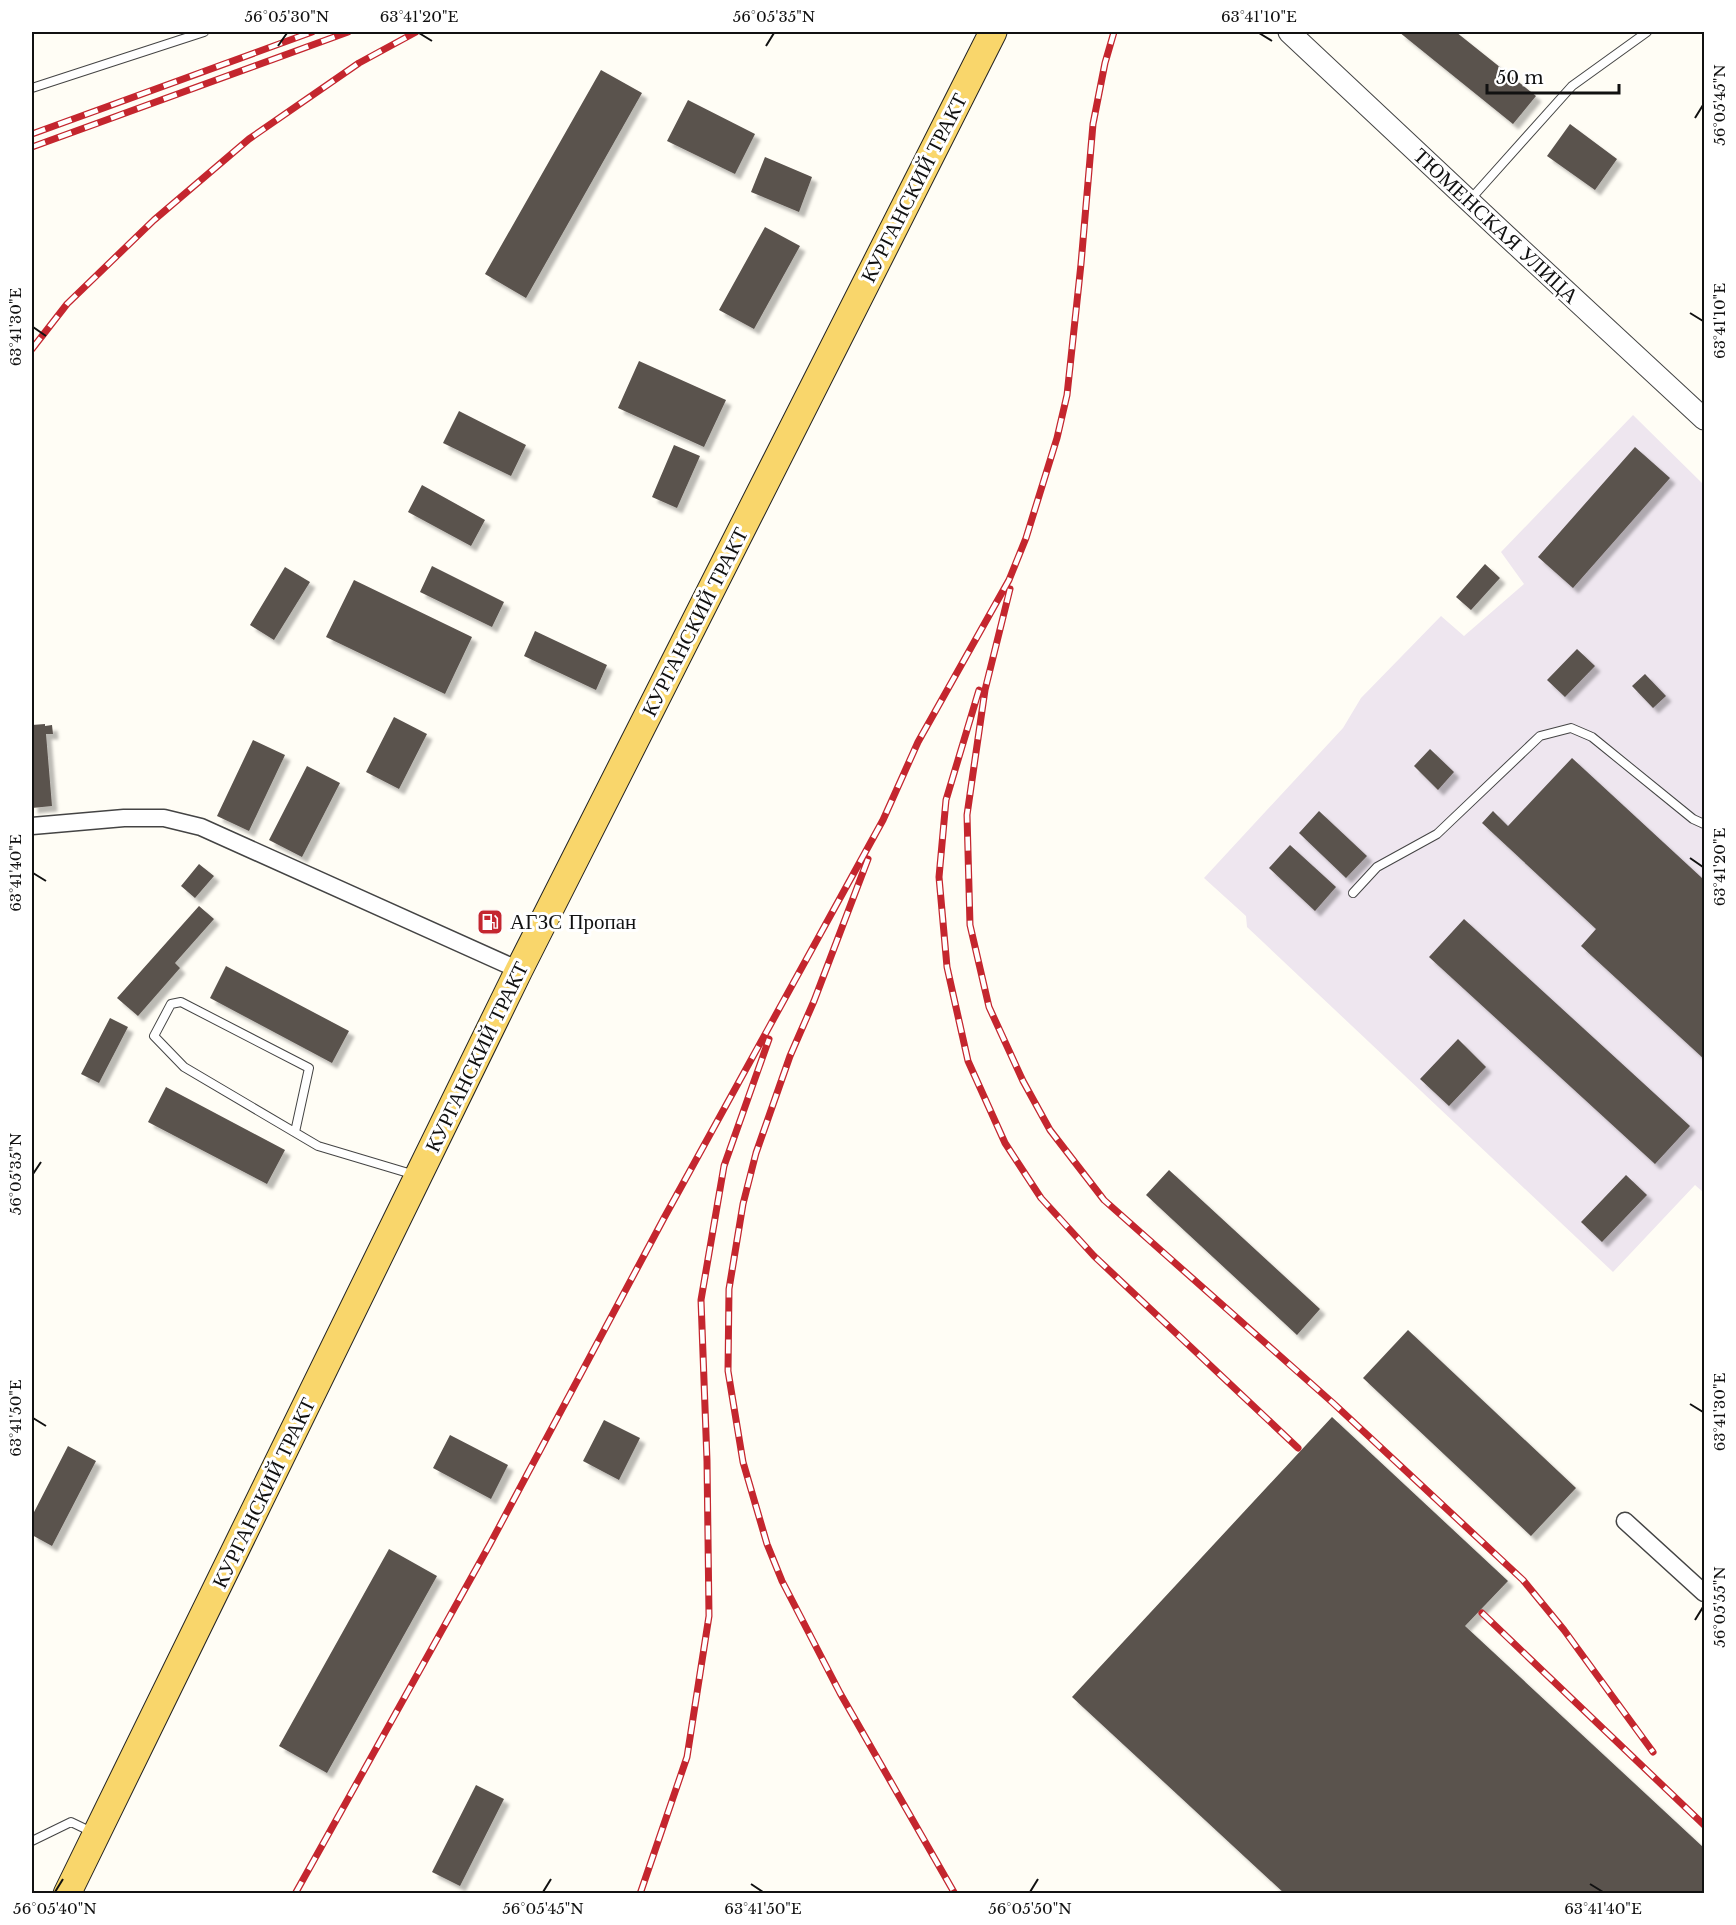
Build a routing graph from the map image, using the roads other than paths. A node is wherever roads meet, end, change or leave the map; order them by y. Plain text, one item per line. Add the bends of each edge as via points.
1 (204, 32) edge
2 (993, 32) edge
3 (1289, 32) edge
4 (1647, 32) edge
5 (32, 88) edge
6 (1469, 201) junction
7 (1704, 420) edge
8 (1704, 824) edge
9 (32, 826) edge
10 (1353, 893) dead end
11 (519, 970) junction
12 (295, 1132) junction
13 (419, 1175) junction
14 (1624, 1521) dead end
15 (1704, 1593) edge
16 (97, 1834) junction
17 (32, 1841) edge
18 (68, 1893) edge

1 - 5 lane
2 - 11 main road, КУРГАНСКИЙ ТРАКТ
3 - 6 street, ТЮМЕНСКАЯ УЛИЦА
4 - 6 lane via 1572,86
6 - 7 street, ТЮМЕНСКАЯ УЛИЦА
8 - 10 lane via 1592,737 1570,728 1540,736 1437,834 1377,867
9 - 11 street via 164,818 201,827
11 - 13 main road, КУРГАНСКИЙ ТРАКТ
12 - 12 lane via 184,1067 154,1036 171,1004 181,1002 309,1068
12 - 13 lane via 318,1146
13 - 16 main road, КУРГАНСКИЙ ТРАКТ
14 - 15 street
16 - 17 lane via 71,1822
16 - 18 main road, КУРГАНСКИЙ ТРАКТ

